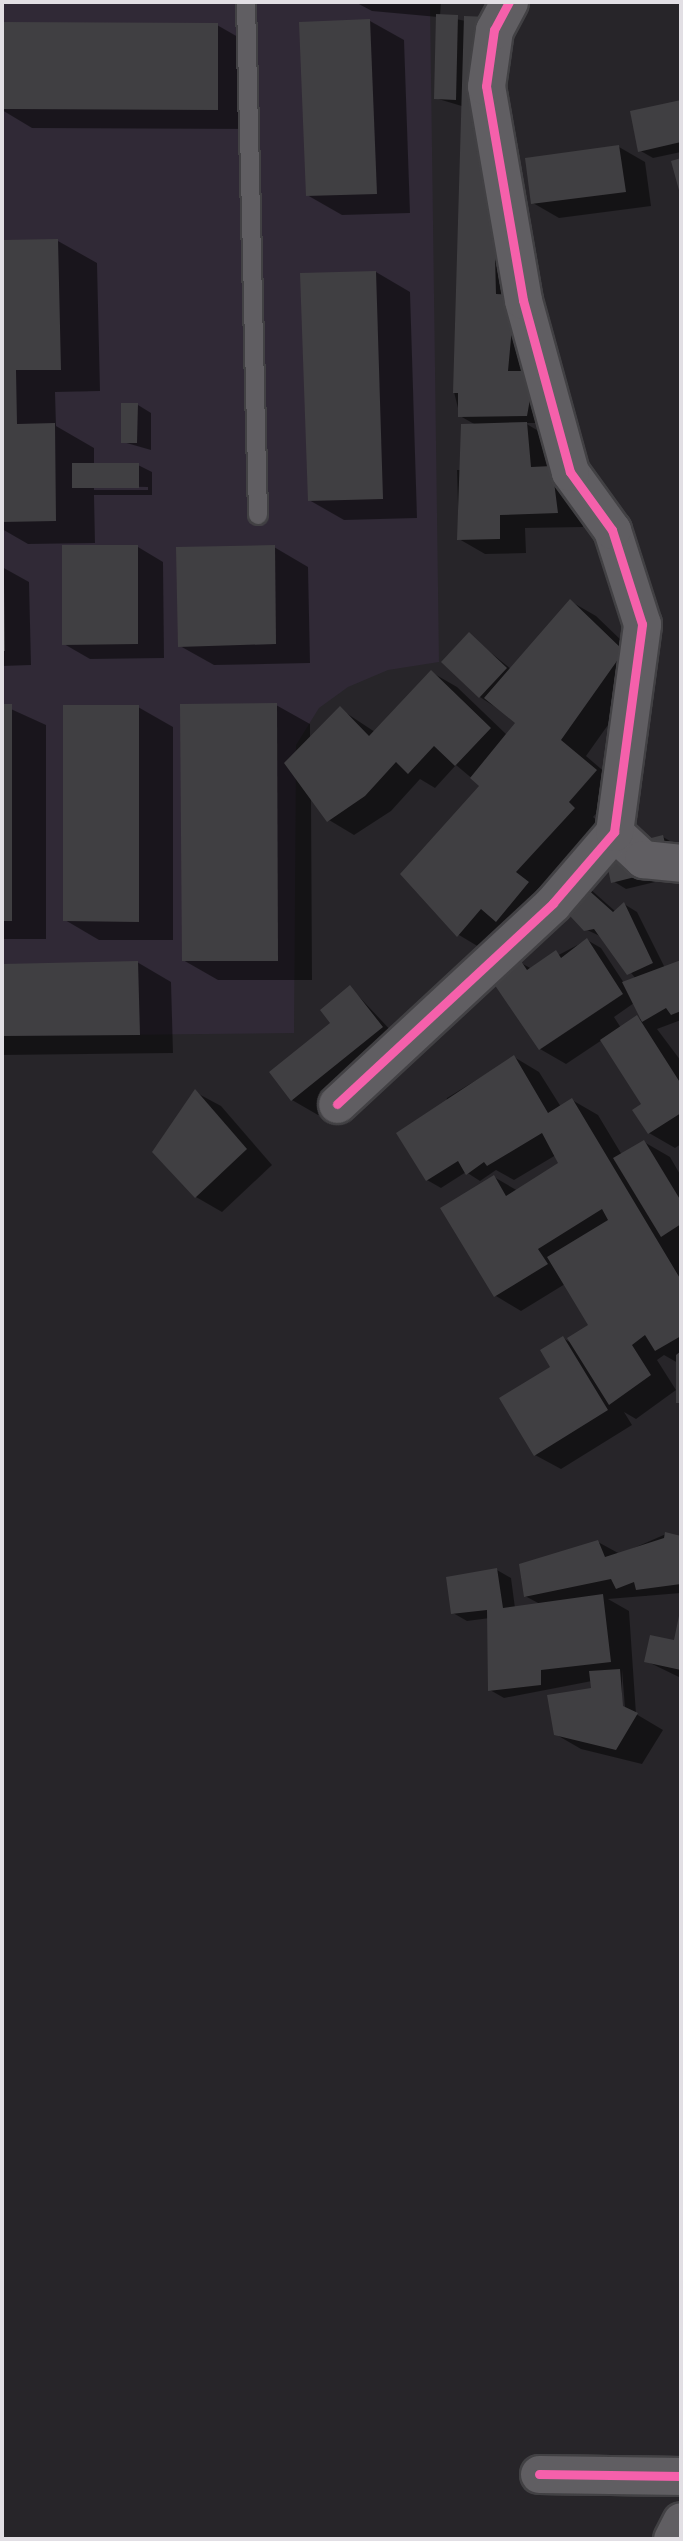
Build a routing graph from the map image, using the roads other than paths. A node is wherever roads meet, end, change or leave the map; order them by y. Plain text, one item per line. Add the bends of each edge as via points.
1 (246, 2) edge
2 (509, 2) edge
3 (258, 515) dead end
4 (614, 832) junction
5 (681, 863) edge
6 (337, 1104) dead end
7 (540, 2474) dead end
8 (681, 2476) edge
9 (681, 2521) edge
10 (672, 2539) edge

1 - 3 lane
2 - 4 street via 494,30 486,86 523,300 570,472 612,530 642,624
4 - 5 street via 643,859
4 - 6 street via 553,903
7 - 8 street
9 - 10 street

